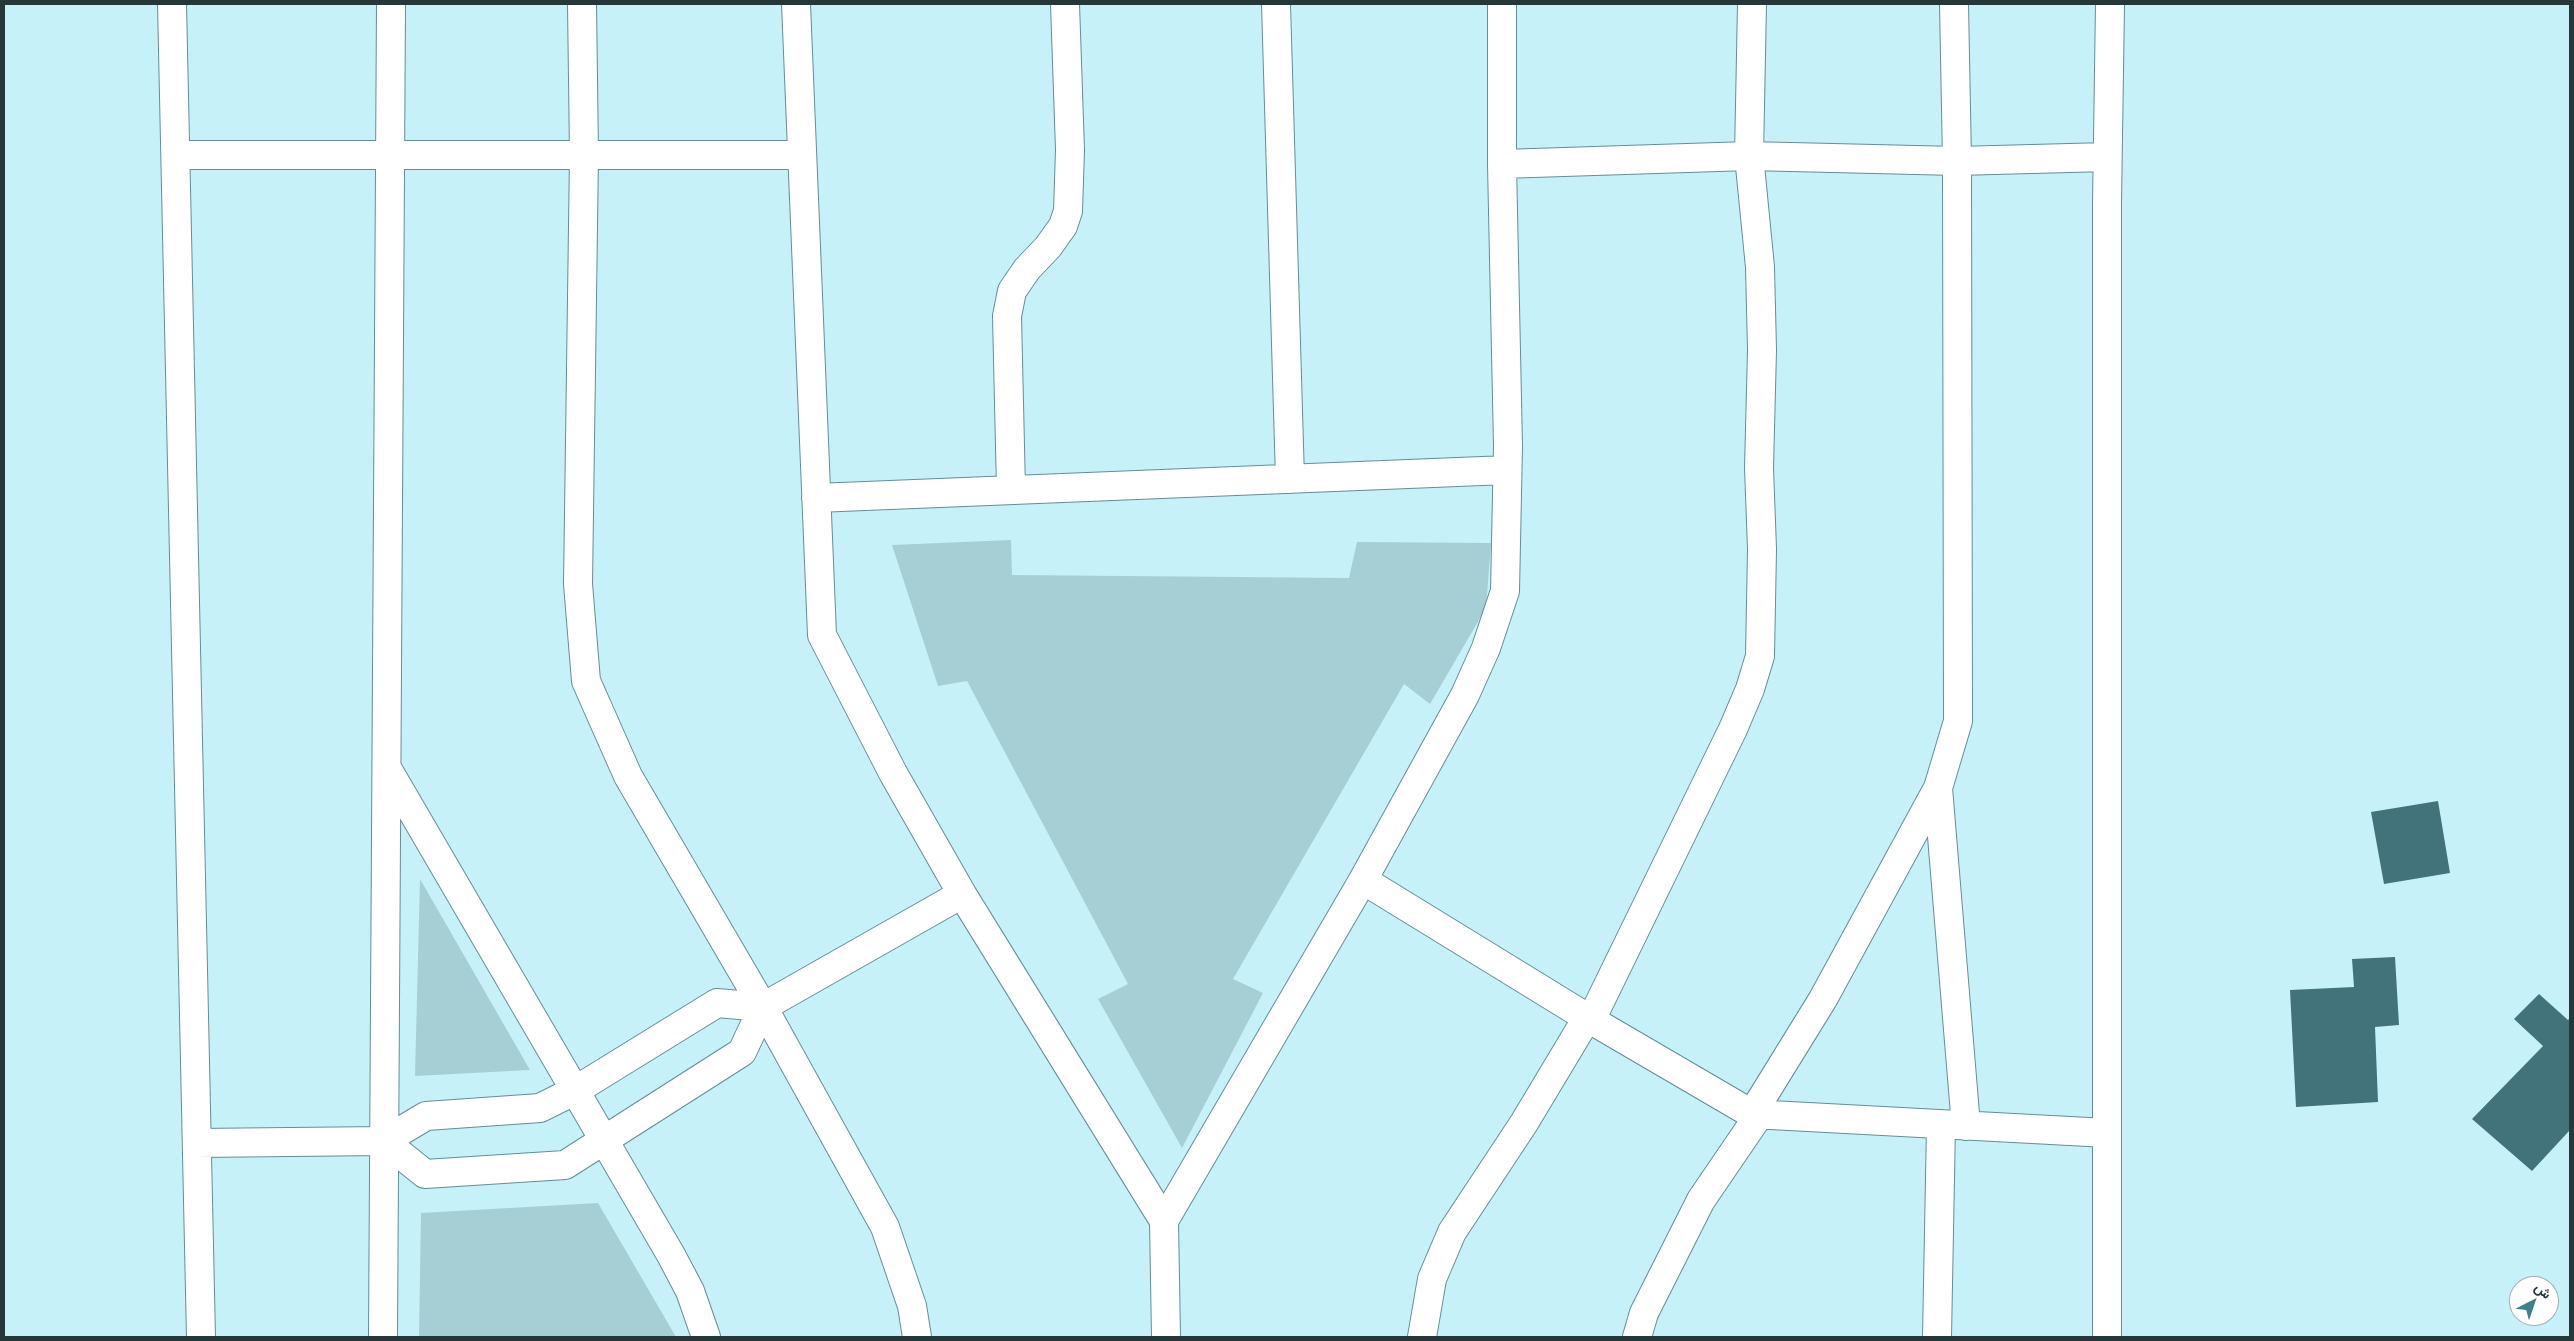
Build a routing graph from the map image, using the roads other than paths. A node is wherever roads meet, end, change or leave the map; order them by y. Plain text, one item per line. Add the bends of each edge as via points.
1 (172, 4) edge
2 (391, 4) edge
3 (582, 4) edge
4 (796, 4) edge
5 (1065, 4) edge
6 (1276, 4) edge
7 (1502, 4) edge
8 (1752, 4) edge
9 (1954, 4) edge
10 (2110, 4) edge
11 (176, 155) junction
12 (801, 155) junction
13 (390, 156) junction
14 (584, 156) junction
15 (1750, 156) junction
16 (2107, 157) junction
17 (1957, 161) junction
18 (1502, 164) junction
19 (1507, 470) junction
20 (1290, 479) junction
21 (1011, 490) junction
22 (816, 498) junction
23 (386, 767) junction
24 (1938, 788) junction
25 (1363, 880) junction
26 (962, 894) junction
27 (763, 1007) junction
28 (1589, 1019) junction
29 (576, 1090) junction
30 (1756, 1115) junction
31 (1954, 1125) junction
32 (2107, 1133) junction
33 (605, 1139) junction
34 (384, 1141) junction
35 (197, 1143) junction
36 (1164, 1221) junction
37 (201, 1337) edge
38 (383, 1337) edge
39 (706, 1337) edge
40 (917, 1337) edge
41 (1166, 1337) edge
42 (1422, 1337) edge
43 (1637, 1337) edge
44 (1937, 1337) edge
45 (2107, 1337) edge

1 - 11 street
2 - 13 street
3 - 14 street
4 - 12 street
5 - 21 street via 1070,150 1068,211 1058,233 1012,291 1007,316
6 - 20 street
7 - 18 street
8 - 15 street
9 - 17 street
10 - 16 street
11 - 13 street
11 - 35 street
12 - 14 street
12 - 22 street
13 - 14 street
13 - 23 street
14 - 27 street via 578,584 586,681 628,776
15 - 17 street
15 - 18 street
15 - 28 street via 1760,267 1762,350 1760,656 1733,729
16 - 17 street
16 - 32 street
17 - 24 street via 1958,720
18 - 19 street
19 - 20 street
19 - 25 street via 1504,591 1486,648 1465,695
20 - 21 street
21 - 22 street
22 - 26 street via 822,635 893,773
23 - 29 street
23 - 34 street
24 - 30 street
24 - 31 street
25 - 28 street
25 - 36 street
26 - 27 street
26 - 36 street
27 - 29 street via 717,1004
27 - 33 street via 742,1052
27 - 40 street via 885,1227 912,1306
28 - 30 street
28 - 42 street via 1452,1232 1432,1279
29 - 33 street
29 - 34 street via 540,1108 426,1116
30 - 31 street
30 - 43 street via 1701,1200 1644,1313
31 - 32 street
31 - 44 street
32 - 45 street
33 - 34 street via 565,1165 425,1174
33 - 39 street via 690,1291
34 - 35 street
34 - 38 street
35 - 37 street
36 - 41 street

